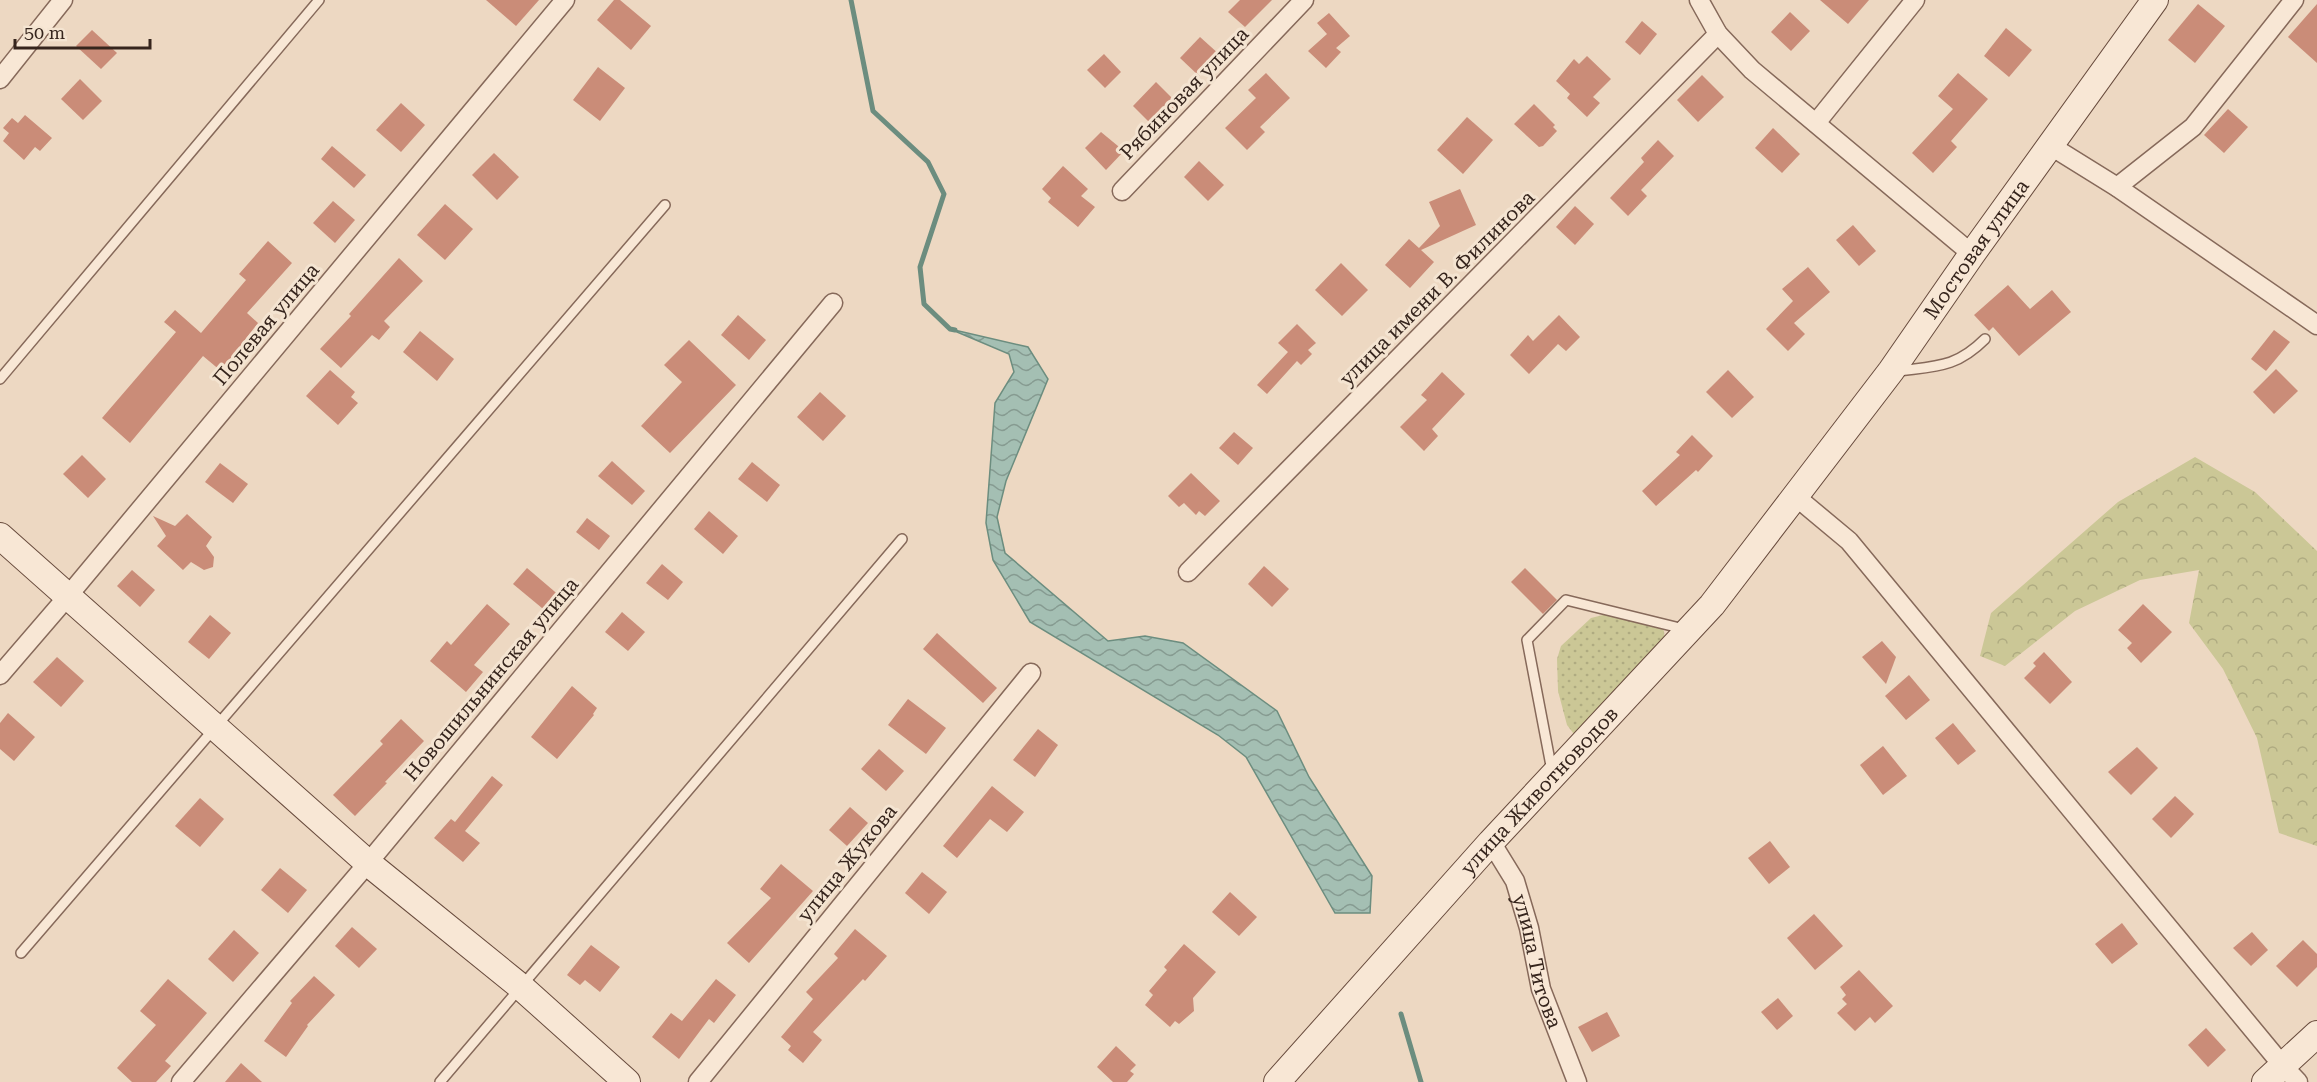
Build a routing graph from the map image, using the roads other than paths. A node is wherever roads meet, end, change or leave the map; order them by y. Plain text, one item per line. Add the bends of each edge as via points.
1 (63, 0) edge
2 (319, 0) edge
3 (565, 0) edge
4 (1304, 0) edge
5 (1700, 0) edge
6 (1915, 0) edge
7 (2155, 0) edge
8 (2294, 0) edge
9 (1718, 34) junction
10 (0, 79) edge
11 (1816, 123) junction
12 (2051, 147) junction
13 (2117, 187) junction
14 (1122, 191) dead end
15 (665, 205) dead end
16 (1972, 254) junction
17 (833, 303) dead end
18 (2317, 326) edge
19 (1985, 339) dead end
20 (1891, 371) junction
21 (0, 380) edge
22 (1795, 496) junction
23 (0, 536) edge
24 (902, 539) dead end
25 (1188, 572) dead end
26 (68, 596) junction
27 (1689, 631) junction
28 (1031, 673) dead end
29 (0, 675) edge
30 (216, 727) junction
31 (1553, 776) junction
32 (1491, 842) junction
33 (368, 863) junction
34 (21, 953) dead end
35 (521, 987) junction
36 (2317, 1034) edge
37 (2282, 1077) edge
38 (182, 1082) edge
39 (440, 1082) edge
40 (627, 1082) edge
41 (698, 1082) edge
42 (1277, 1082) edge
43 (1577, 1082) edge

1 - 10 street
2 - 21 lane
3 - 26 street, Полевая улица
4 - 14 street, Рябиновая улица
5 - 9 street
6 - 11 street
7 - 12 main road, Мостовая улица
8 - 13 street via 2193,127
9 - 11 street via 1752,70
9 - 25 street, улица имени В. Филинова
11 - 16 street
12 - 13 street
12 - 16 main road, Мостовая улица
13 - 18 street
15 - 30 lane
16 - 20 main road, Мостовая улица
17 - 33 street, Новошильнинская улица
19 - 20 lane via 1970,355 1945,365
20 - 22 main road, Мостовая улица
22 - 27 main road, улица Животноводов
22 - 37 street via 1849,541
23 - 26 main road
24 - 35 lane
26 - 29 street, Полевая улица
26 - 30 main road
27 - 31 main road, улица Животноводов
27 - 31 lane via 1566,600 1527,640
28 - 41 street, улица Жукова
30 - 33 main road
30 - 34 lane
31 - 32 main road, улица Животноводов
32 - 42 main road, улица Животноводов
32 - 43 street, улица Титова via 1515,881 1541,989
33 - 35 main road
33 - 38 street, Новошильнинская улица
35 - 39 lane
35 - 40 main road
36 - 37 main road

